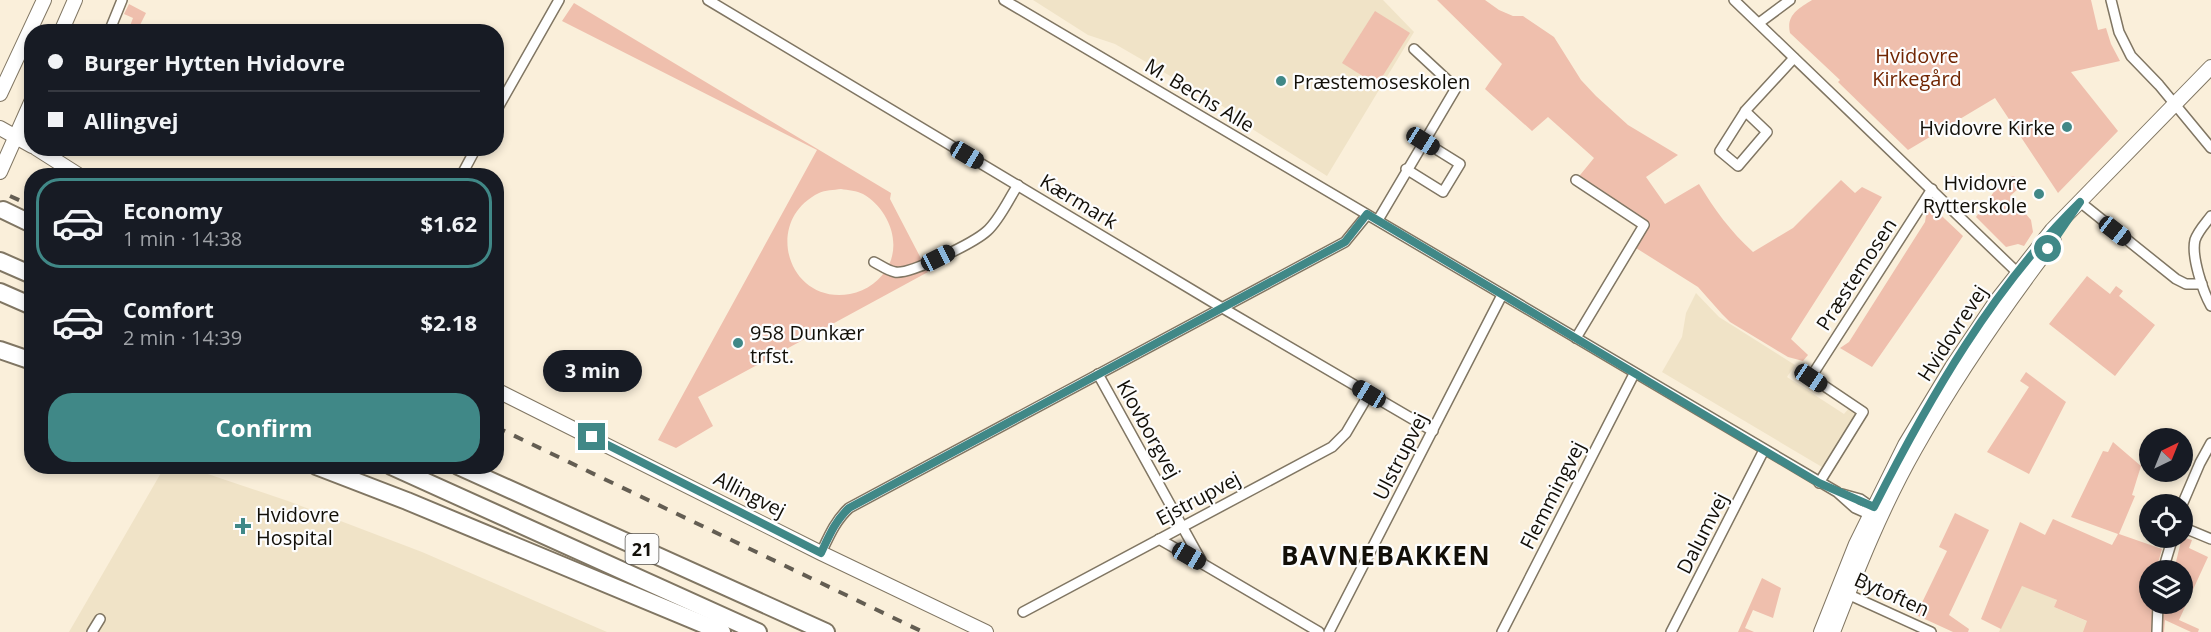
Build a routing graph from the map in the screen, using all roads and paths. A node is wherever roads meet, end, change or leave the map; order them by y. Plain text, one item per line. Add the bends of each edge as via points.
1 (44, 0) edge
2 (75, 0) edge
3 (122, 0) edge
4 (559, 0) edge
5 (708, 0) edge
6 (1004, 0) edge
7 (1734, 0) edge
8 (1790, 0) edge
9 (2111, 0) edge
10 (1758, 23) junction
11 (33, 24) edge
12 (64, 24) edge
13 (112, 24) edge
14 (24, 43) edge
15 (1414, 50) dead end
16 (1794, 58) junction
17 (2211, 67) edge
18 (0, 94) edge
19 (504, 97) edge
20 (2174, 104) junction
21 (1745, 111) junction
22 (24, 117) edge
23 (0, 128) edge
24 (15, 136) junction
25 (24, 141) edge
26 (1423, 141) junction
27 (2211, 148) edge
28 (49, 156) edge
29 (67, 168) edge
30 (1407, 169) junction
31 (0, 172) edge
32 (1575, 180) dead end
33 (1018, 185) junction
34 (1932, 189) junction
35 (2080, 202) junction
36 (1, 209) edge
37 (1367, 214) junction
38 (2211, 216) edge
39 (24, 220) edge
40 (1378, 220) junction
41 (0, 261) edge
42 (874, 262) dead end
43 (24, 272) edge
44 (2021, 276) junction
45 (2202, 284) junction
46 (0, 292) edge
47 (1502, 295) junction
48 (24, 302) edge
49 (2211, 306) edge
50 (1222, 307) junction
51 (1576, 338) junction
52 (0, 350) edge
53 (24, 358) edge
54 (1098, 374) junction
55 (1634, 374) junction
56 (504, 394) edge
57 (1369, 394) junction
58 (1433, 431) junction
59 (2211, 443) edge
60 (1764, 450) junction
61 (337, 474) edge
62 (409, 474) edge
63 (475, 474) edge
64 (493, 474) edge
65 (1819, 483) junction
66 (2187, 494) edge
67 (522, 496) junction
68 (1875, 513) junction
69 (1182, 527) junction
70 (2193, 532) edge
71 (1159, 539) junction
72 (2211, 539) edge
73 (821, 553) junction
74 (1203, 564) junction
75 (1843, 592) junction
76 (1023, 612) dead end
77 (2157, 614) edge
78 (100, 619) dead end
79 (92, 632) edge
80 (723, 632) edge
81 (758, 632) edge
82 (826, 632) edge
83 (986, 632) edge
84 (1319, 632) edge
85 (1329, 632) edge
86 (1502, 632) edge
87 (1671, 632) edge
88 (1821, 632) edge
89 (1833, 632) edge
90 (1931, 632) edge
91 (2157, 632) edge

1 - 11 street
2 - 12 street
3 - 13 street
4 - 19 street
5 - 33 street, Kærmark
6 - 37 street, M. Bechs Alle
7 - 10 street
8 - 10 street
9 - 20 street via 2119,32 2131,56
10 - 16 street
14 - 18 street
15 - 26 street via 1455,88
16 - 21 street
16 - 34 street
17 - 20 street, Hvidovrevej
20 - 27 street
20 - 35 street, Hvidovrevej
21 - 21 street via 1720,151 1738,166 1767,132
22 - 24 street
23 - 24 street
24 - 25 street
24 - 31 street
26 - 30 street
26 - 30 street via 1460,164 1443,192
28 - 29 street
30 - 40 street
32 - 51 street via 1644,225
33 - 42 street via 994,223 970,242 908,271 895,272
33 - 50 street, Kærmark
34 - 44 street
34 - 65 street, Præstemosen via 1811,378 1863,412
35 - 44 street, Hvidovrevej via 2052,230
35 - 45 street via 2176,279 2186,284
36 - 39 highway
37 - 40 street, M. Bechs Alle
37 - 50 street via 1345,242
38 - 45 street via 2194,242
40 - 47 street, M. Bechs Alle
41 - 43 highway
44 - 68 street, Hvidovrevej via 1958,357 1929,405
45 - 49 street
46 - 48 highway
47 - 51 street, M. Bechs Alle
47 - 58 street, Ulstrupvej
50 - 54 street
50 - 57 street, Kærmark
51 - 55 street, M. Bechs Alle
52 - 53 highway
54 - 69 street, Klovborgvej
54 - 73 street via 849,508 840,516
55 - 60 street, M. Bechs Alle
55 - 86 street, Flemmingvej
56 - 73 street, Allingvej
57 - 58 street, Kærmark
57 - 69 street, Ejstrupvej via 1346,433 1332,447
58 - 85 street, Ulstrupvej
59 - 66 street
60 - 65 street, M. Bechs Alle
60 - 87 street, Dalumvej
61 - 80 highway
62 - 81 highway, 21
63 - 67 highway, 21
64 - 67 highway
65 - 68 street, M. Bechs Alle via 1855,508
67 - 82 highway, 21
68 - 75 street, Hvidovrevej
69 - 71 street, Ejstrupvej
69 - 74 street, Klovborgvej
70 - 72 street
71 - 74 street
71 - 76 street, Ejstrupvej
73 - 83 street, Allingvej
74 - 84 street
75 - 88 street, Hvidovrevej
75 - 89 street, Hvidovrevej
75 - 90 street, Bytoften
77 - 91 street
78 - 79 street

